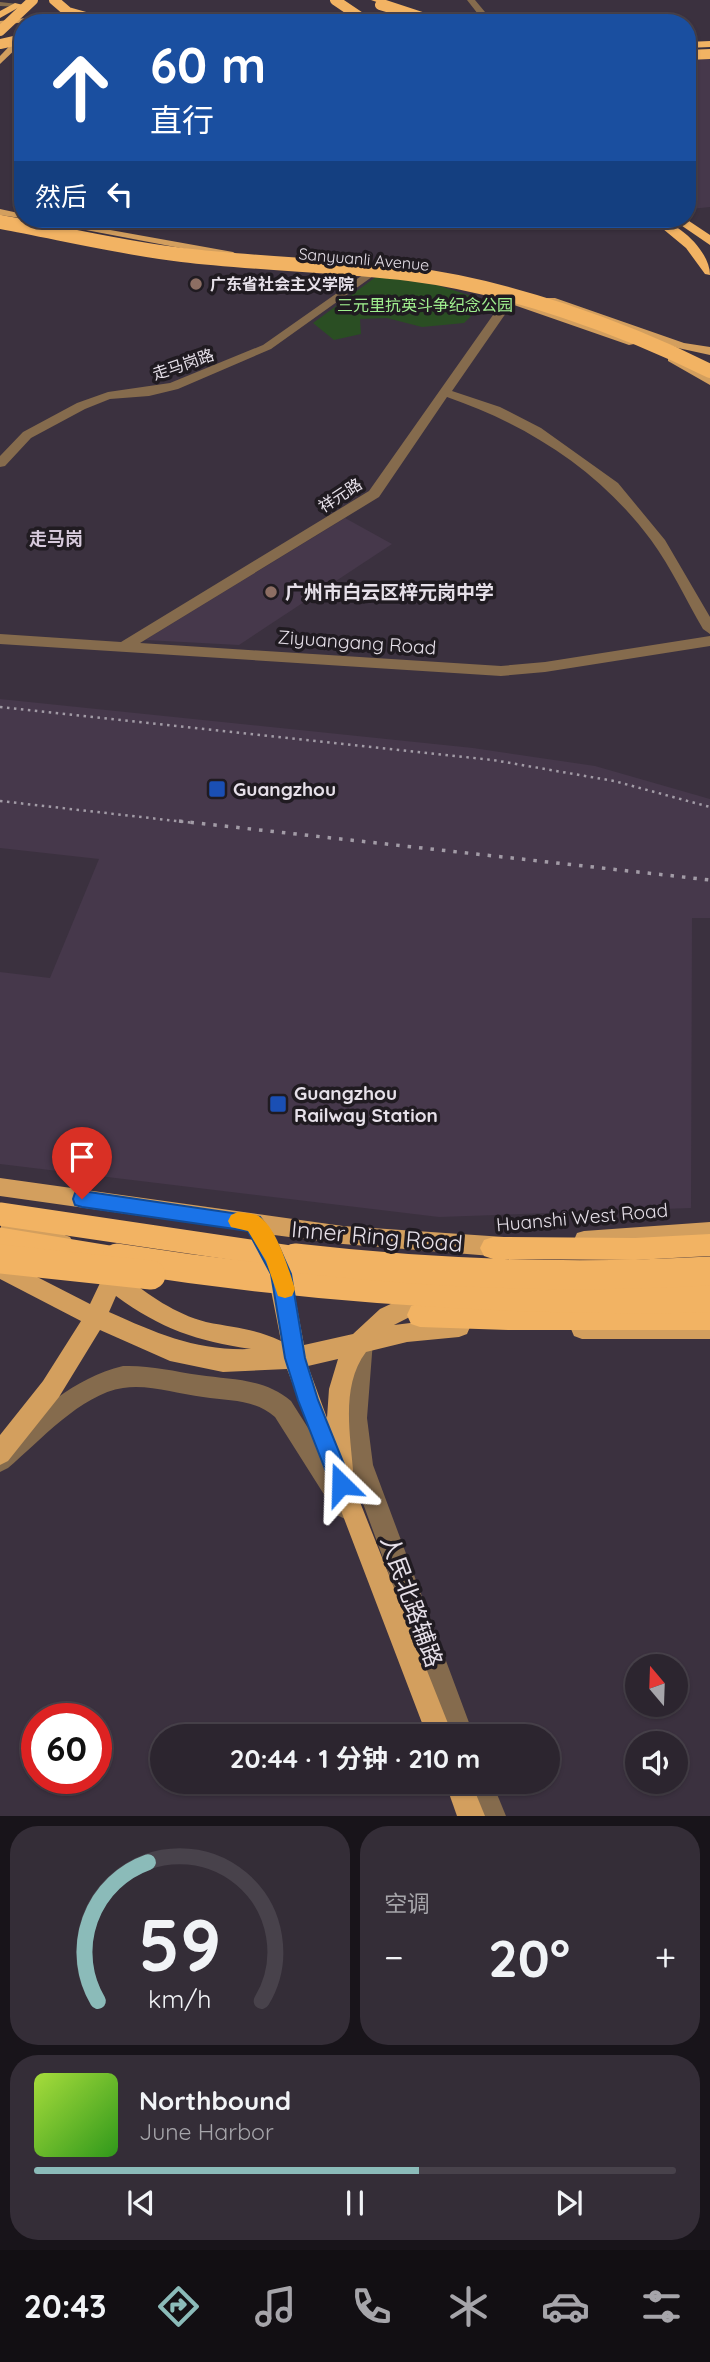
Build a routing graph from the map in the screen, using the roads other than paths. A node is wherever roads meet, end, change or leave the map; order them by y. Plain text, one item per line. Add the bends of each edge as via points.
1 (33, 0) edge
2 (39, 0) edge
3 (53, 0) edge
4 (61, 0) edge
5 (326, 0) edge
6 (335, 0) edge
7 (471, 0) edge
8 (374, 2) edge
9 (0, 5) edge
10 (26, 8) edge
11 (424, 13) joint
12 (42, 14) tunnel mouth
13 (64, 14) edge
14 (75, 14) edge
15 (347, 14) edge
16 (356, 14) edge
17 (412, 14) edge
18 (418, 14) edge
19 (482, 14) edge
20 (0, 23) edge
21 (14, 32) edge
22 (0, 46) edge
23 (14, 47) edge
24 (0, 63) edge
25 (34, 228) edge
26 (37, 228) edge
27 (41, 228) edge
28 (83, 228) edge
29 (668, 228) edge
30 (685, 228) edge
31 (695, 228) edge
32 (710, 241) edge
33 (710, 254) edge
34 (233, 255) junction
35 (710, 271) edge
36 (371, 274) junction
37 (510, 295) junction
38 (642, 336) dead end
39 (682, 346) junction
40 (710, 351) edge
41 (679, 363) junction
42 (710, 371) edge
43 (710, 381) edge
44 (447, 393) junction
45 (0, 463) edge
46 (710, 629) edge
47 (0, 639) edge
48 (710, 642) edge
49 (122, 648) junction
50 (0, 1187) edge
51 (23, 1190) junction
52 (58, 1195) junction
53 (0, 1199) edge
54 (130, 1206) junction
55 (0, 1217) edge
56 (254, 1223) junction
57 (710, 1231) edge
58 (343, 1234) junction
59 (45, 1235) junction
60 (0, 1239) edge
61 (710, 1245) edge
62 (493, 1248) junction
63 (0, 1253) edge
64 (710, 1258) edge
65 (0, 1259) edge
66 (0, 1268) edge
67 (710, 1271) edge
68 (112, 1280) junction
69 (302, 1284) junction
70 (486, 1284) junction
71 (710, 1284) edge
72 (710, 1298) edge
73 (57, 1300) junction
74 (710, 1307) edge
75 (420, 1315) junction
76 (97, 1317) junction
77 (710, 1318) edge
78 (710, 1329) edge
79 (362, 1341) junction
80 (295, 1358) junction
81 (0, 1453) edge
82 (0, 1460) edge
83 (341, 1484) junction
84 (360, 1531) junction
85 (438, 1703) junction
86 (439, 1724) edge
87 (453, 1724) edge
88 (463, 1794) edge
89 (484, 1794) edge
90 (471, 1816) edge
91 (492, 1816) edge

1 - 20 highway, bridge
2 - 10 main road
3 - 12 main road
3 - 14 highway, bridge
4 - 13 main road via 57,9
5 - 15 highway
6 - 16 highway, bridge
7 - 19 street
8 - 11 highway
8 - 17 highway, bridge
9 - 10 street
11 - 18 highway
21 - 22 main road
23 - 24 main road
25 - 36 main road, Sanyuanli Avenue via 186,259
26 - 42 highway, bridge via 180,255 409,274 464,283 623,332
27 - 34 highway, bridge
28 - 34 main road, Sanyuanli Avenue
29 - 35 highway via 690,245
30 - 33 highway
31 - 32 highway
34 - 37 main road, Sanyuanli Avenue via 425,271
36 - 37 main road, Sanyuanli Avenue
36 - 45 street, 走马岗路 via 267,347 174,386 108,396 81,406 27,435
37 - 38 main road
37 - 39 main road, Sanyuanli Avenue via 587,311
37 - 41 main road, Sanyuanli Avenue
37 - 44 street, 祥元路
39 - 40 main road, Sanyuanli Avenue
39 - 41 main road via 708,362 695,367
41 - 43 main road, Sanyuanli Avenue
44 - 46 street via 537,431 613,486 658,540
44 - 49 street, 祥元路 via 374,494
47 - 49 street, Ziyuangang Road
48 - 49 street, Ziyuangang Road via 500,671
50 - 51 main road, Huanshi West Road
51 - 52 main road, Huanshi West Road
51 - 53 main road
52 - 54 main road, Huanshi West Road
52 - 55 main road
52 - 59 main road
54 - 56 main road, Huanshi West Road
54 - 68 main road
55 - 59 main road
55 - 67 highway, Inner Ring Road, bridge via 376,1266 552,1276
56 - 58 main road, Huanshi West Road
56 - 80 main road via 281,1274
57 - 62 main road, Huanshi West Road
58 - 62 main road, Huanshi West Road
58 - 70 main road via 332,1238 327,1251 337,1266 349,1272
59 - 68 main road
60 - 69 highway, bridge
61 - 62 highway
62 - 64 main road via 547,1261
63 - 73 main road
65 - 69 highway, bridge via 131,1274
66 - 73 main road
68 - 76 main road
68 - 80 main road via 146,1306 184,1325 253,1339
69 - 72 highway, bridge via 512,1298
70 - 71 main road
70 - 75 main road
70 - 79 main road via 411,1303 379,1323
73 - 76 main road
74 - 75 main road via 466,1308
75 - 77 highway
75 - 79 main road
76 - 80 main road via 193,1357 222,1361
76 - 81 main road via 40,1404
78 - 79 main road via 448,1327
79 - 80 main road
79 - 83 main road via 342,1377
79 - 85 street, 人民北路辅路 via 355,1438
80 - 83 main road
82 - 84 street via 77,1397 120,1377 261,1393 273,1399 295,1425
83 - 84 main road
84 - 85 main road
85 - 86 main road
85 - 87 street, 人民北路辅路
88 - 90 main road
89 - 91 street

